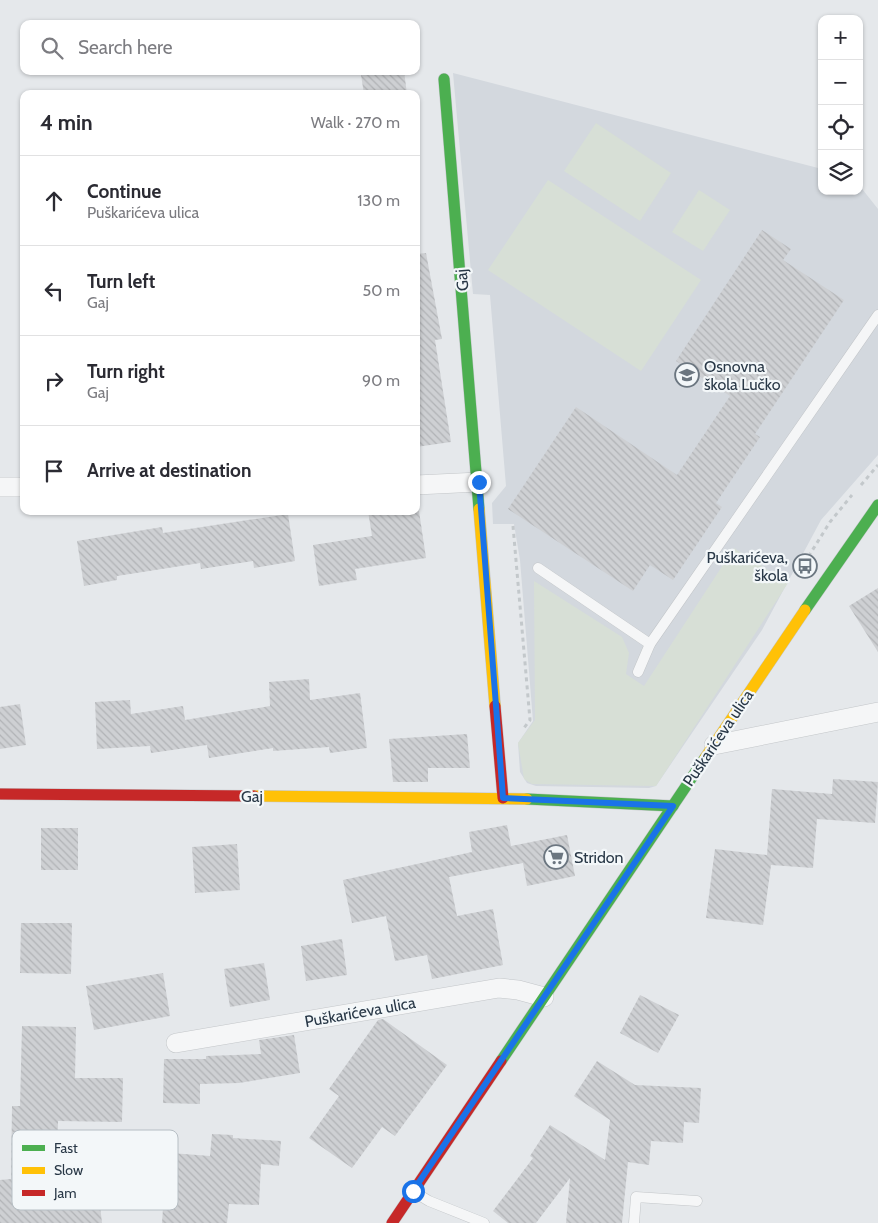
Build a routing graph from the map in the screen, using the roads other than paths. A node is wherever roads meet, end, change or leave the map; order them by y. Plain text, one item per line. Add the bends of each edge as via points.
1 (444, 79) dead end
2 (878, 315) edge
3 (479, 482) junction
4 (420, 485) edge
5 (0, 487) edge
6 (20, 487) edge
7 (878, 505) edge
8 (538, 568) dead end
9 (650, 644) junction
10 (638, 672) dead end
11 (878, 712) edge
12 (714, 745) junction
13 (0, 794) edge
14 (503, 798) junction
15 (673, 806) junction
16 (544, 997) junction
17 (176, 1043) dead end
18 (413, 1191) junction
19 (697, 1201) dead end
20 (392, 1223) edge
21 (484, 1223) edge
22 (634, 1223) edge

1 - 3 street, Gaj
2 - 9 lane
3 - 4 street
3 - 14 street, Gaj
5 - 6 street
7 - 12 street, Puškarićeva ulica
8 - 9 lane
9 - 10 lane
11 - 12 street
12 - 15 street, Puškarićeva ulica
13 - 14 street, Gaj
14 - 15 street, Gaj
15 - 16 street, Puškarićeva ulica
16 - 17 street, Puškarićeva ulica via 499,988
16 - 18 street, Puškarićeva ulica
18 - 20 street, Puškarićeva ulica
18 - 21 lane via 429,1202
19 - 22 lane via 636,1197

